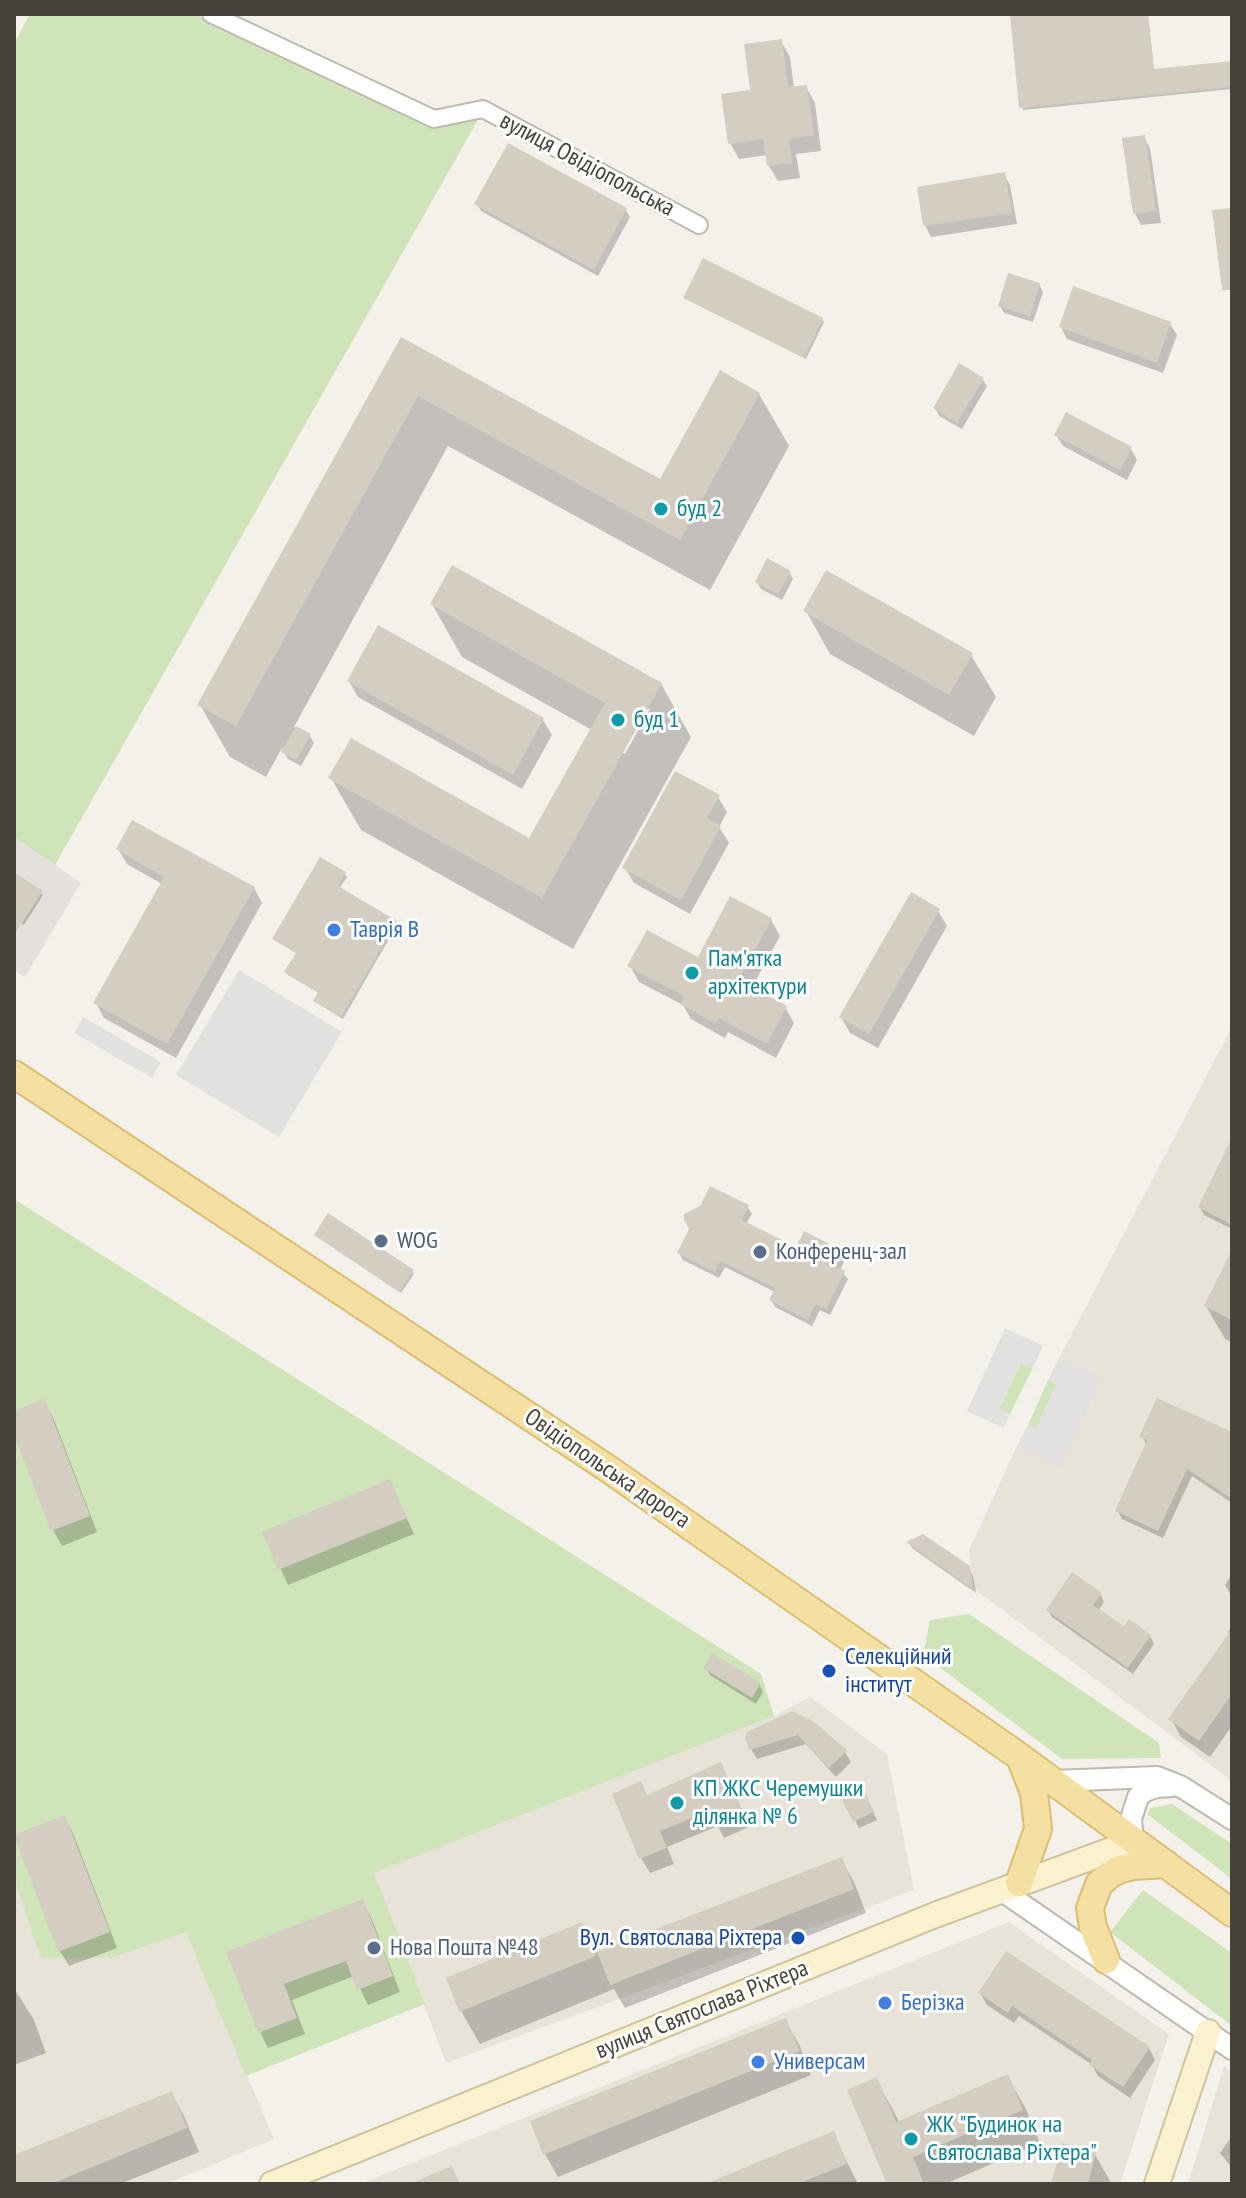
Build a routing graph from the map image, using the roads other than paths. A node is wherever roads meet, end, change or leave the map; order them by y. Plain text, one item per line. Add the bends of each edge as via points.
1 (211, 14) edge
2 (699, 225) dead end
3 (14, 1074) edge
4 (1020, 1757) junction
5 (1052, 1781) junction
6 (1180, 1786) junction
7 (1232, 1819) edge
8 (1133, 1842) junction
9 (1166, 1864) junction
10 (1010, 1886) junction
11 (1232, 1913) edge
12 (1106, 1960) junction
13 (1208, 2032) junction
14 (1232, 2049) edge
15 (272, 2184) edge
16 (1157, 2184) edge

1 - 2 street, вулиця Овідіопольська via 434,119 483,109
3 - 4 main road, Овідіопольська дорога via 607,1468
4 - 5 main road, Овідіопольська дорога
4 - 10 main road via 1034,1793 1038,1829
5 - 6 street via 1148,1776
5 - 8 main road, Овідіопольська дорога
6 - 7 street
6 - 8 street via 1156,1787 1138,1797 1131,1819
8 - 9 main road, Овідіопольська дорога
8 - 10 main road, вулиця Святослава Ріхтера
9 - 11 main road, Овідіопольська дорога
9 - 12 main road via 1120,1869 1099,1884 1090,1908
10 - 12 street
10 - 15 main road, вулиця Святослава Ріхтера
12 - 13 street
13 - 14 street
13 - 16 main road

